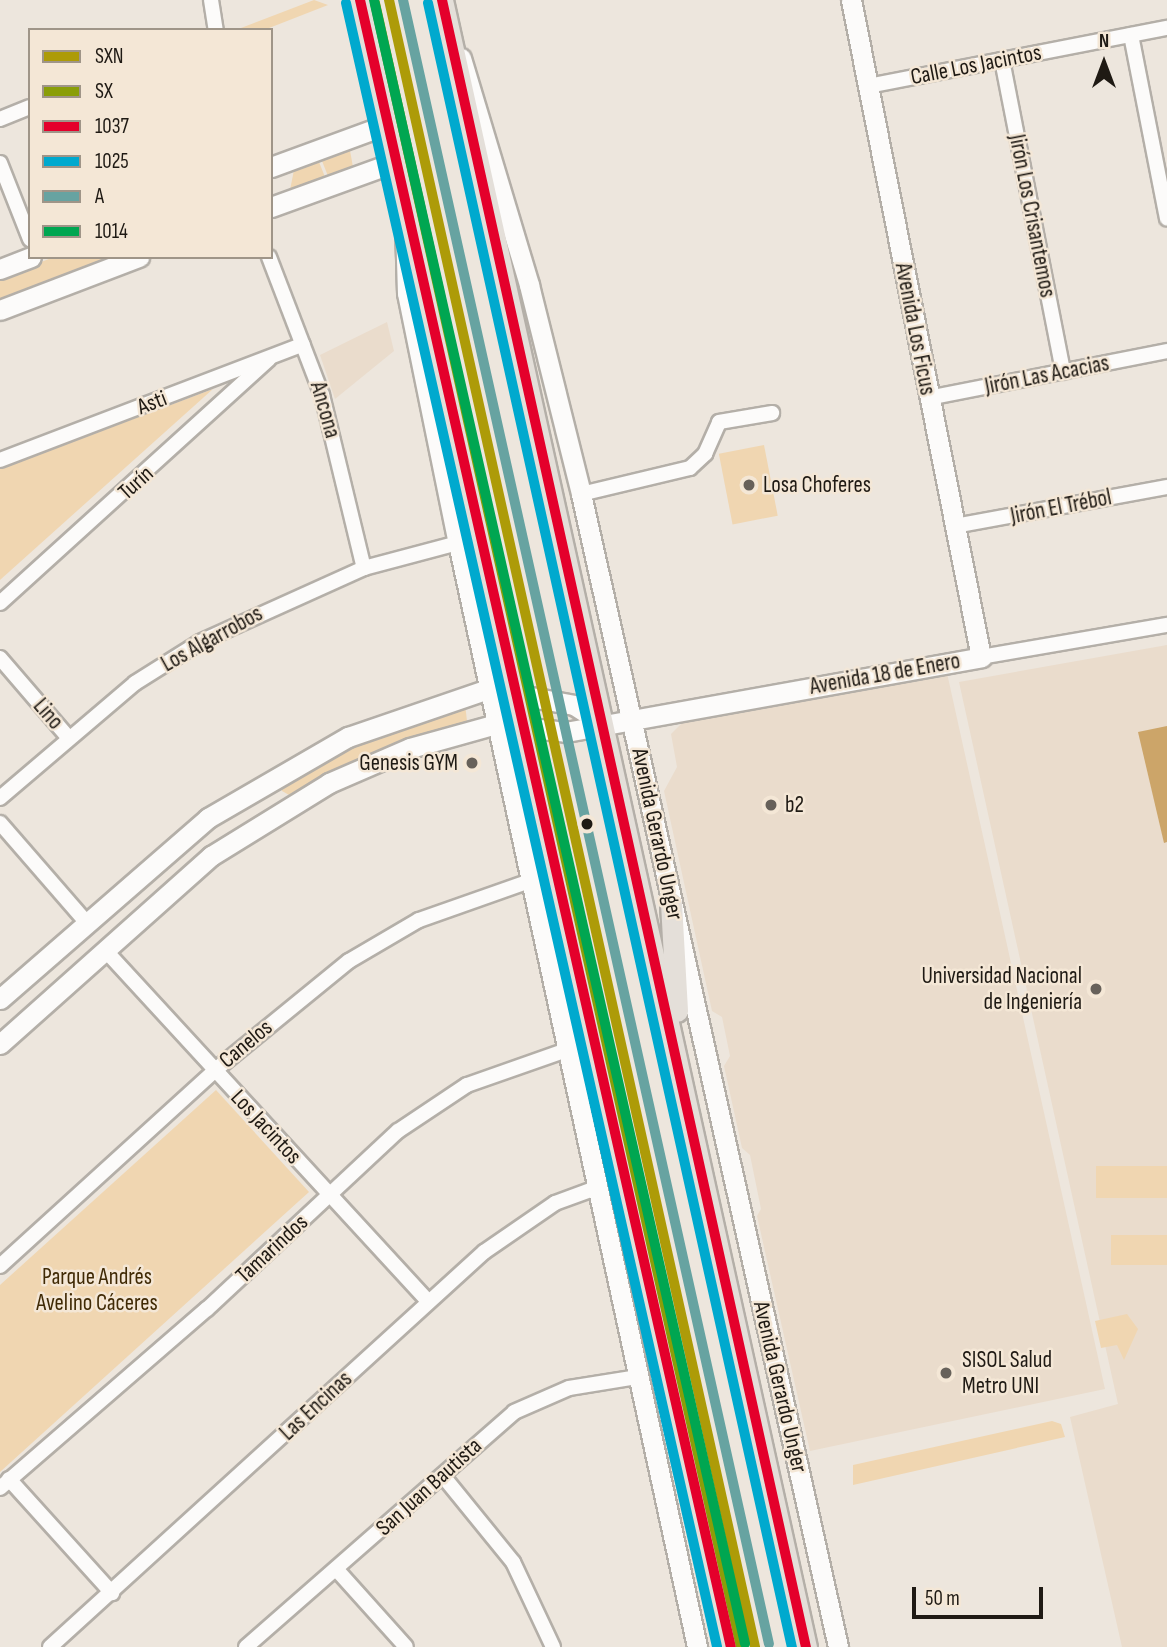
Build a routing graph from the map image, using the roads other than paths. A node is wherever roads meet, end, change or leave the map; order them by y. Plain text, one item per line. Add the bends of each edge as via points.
1 (211, 0) edge
2 (360, 0) edge
3 (442, 0) edge
4 (851, 0) edge
5 (216, 28) edge
6 (448, 28) junction
7 (1167, 28) edge
8 (1131, 35) junction
9 (1002, 60) junction
10 (868, 86) junction
11 (28, 108) edge
12 (0, 119) edge
13 (388, 124) junction
14 (398, 161) junction
15 (0, 163) edge
16 (273, 166) edge
17 (403, 184) junction
18 (273, 206) edge
19 (1167, 219) edge
20 (28, 234) edge
21 (28, 258) edge
22 (134, 259) edge
23 (271, 259) edge
24 (0, 269) edge
25 (0, 310) edge
26 (303, 344) junction
27 (1167, 351) edge
28 (269, 359) junction
29 (1063, 372) junction
30 (928, 398) junction
31 (772, 413) dead end
32 (0, 460) edge
33 (1167, 487) edge
34 (581, 494) junction
35 (954, 527) junction
36 (458, 543) junction
37 (364, 568) junction
38 (0, 603) edge
39 (1167, 625) edge
40 (981, 657) junction
41 (0, 658) edge
42 (488, 689) junction
43 (519, 692) junction
44 (632, 719) junction
45 (496, 724) junction
46 (603, 724) junction
47 (527, 729) junction
48 (68, 737) junction
49 (254, 787) junction
50 (0, 798) edge
51 (272, 815) junction
52 (0, 823) edge
53 (530, 881) junction
54 (671, 903) junction
55 (86, 922) junction
56 (106, 950) junction
57 (0, 999) edge
58 (0, 1044) edge
59 (567, 1050) junction
60 (214, 1071) junction
61 (680, 1073) junction
62 (596, 1188) junction
63 (331, 1195) junction
64 (0, 1266) edge
65 (429, 1303) junction
66 (638, 1377) junction
67 (443, 1476) junction
68 (5, 1484) edge
69 (337, 1570) junction
70 (112, 1594) junction
71 (802, 1625) junction
72 (50, 1647) edge
73 (246, 1647) edge
74 (406, 1647) edge
75 (553, 1647) edge
76 (697, 1647) edge
77 (731, 1647) edge
78 (806, 1647) edge
79 (819, 1647) edge
80 (838, 1647) edge

1 - 5 street
2 - 13 main road
3 - 6 main road
4 - 10 street, Avenida Los Ficus
6 - 34 street, Avenida Gerardo Unger via 472,84
6 - 46 main road
7 - 8 street, Calle Los Jacintos
8 - 9 street, Calle Los Jacintos
8 - 19 street
9 - 10 street, Calle Los Jacintos
9 - 29 street, Jirón Los Crisantemos
10 - 30 street, Avenida Los Ficus
11 - 12 street
13 - 14 main road
13 - 16 street
14 - 17 main road
14 - 18 street
15 - 20 street
17 - 36 street via 407,293
17 - 43 main road
21 - 24 street
22 - 25 street
23 - 26 street, Ancona
26 - 28 street, Asti
26 - 37 street, Ancona via 330,423
27 - 29 street, Jirón Las Acacias
28 - 32 street, Asti
28 - 38 street, Turín
29 - 30 street, Jirón Las Acacias
30 - 35 street, Avenida Los Ficus
31 - 34 street via 719,422 705,454 690,468
33 - 35 street, Jirón El Trébol
34 - 44 street, Avenida Gerardo Unger
35 - 40 street, Avenida Los Ficus
36 - 37 street, Los Algarrobos
36 - 42 street
37 - 48 street, Los Algarrobos via 200,642
39 - 40 street, Avenida 18 de Enero
40 - 44 street, Avenida 18 de Enero
41 - 48 street, Lino
42 - 43 street
42 - 45 street
42 - 49 street via 384,721
43 - 46 street via 574,705
43 - 47 main road
44 - 46 street, Avenida 18 de Enero
44 - 54 street, Avenida Gerardo Unger
45 - 47 street, Avenida 18 de Enero
45 - 51 street via 369,764
45 - 53 street
46 - 47 street, Avenida 18 de Enero via 566,732
46 - 61 main road
47 - 77 main road
48 - 50 street, Los Algarrobos
49 - 51 street
49 - 55 street via 166,850
51 - 56 street via 211,856
52 - 55 street
53 - 59 street
53 - 60 street, Canelos via 419,920 349,961
54 - 61 main road
54 - 80 street, Avenida Gerardo Unger
55 - 57 street
56 - 58 street
56 - 60 street, Los Jacintos
59 - 62 street
59 - 63 street, Tamarindos via 506,1068 449,1096 398,1131
60 - 63 street, Los Jacintos
60 - 64 street, Canelos
61 - 71 main road
62 - 65 street, Las Encinas via 555,1203 506,1234
62 - 66 street
63 - 65 street, Los Jacintos
63 - 68 street, Tamarindos
65 - 70 street, Las Encinas
66 - 67 street, San Juan Bautista via 569,1388 530,1402
66 - 76 street
67 - 69 street, San Juan Bautista
67 - 75 street via 513,1562
68 - 70 street
69 - 73 street, San Juan Bautista
69 - 74 street
70 - 72 street, Las Encinas
71 - 78 main road
71 - 79 main road

